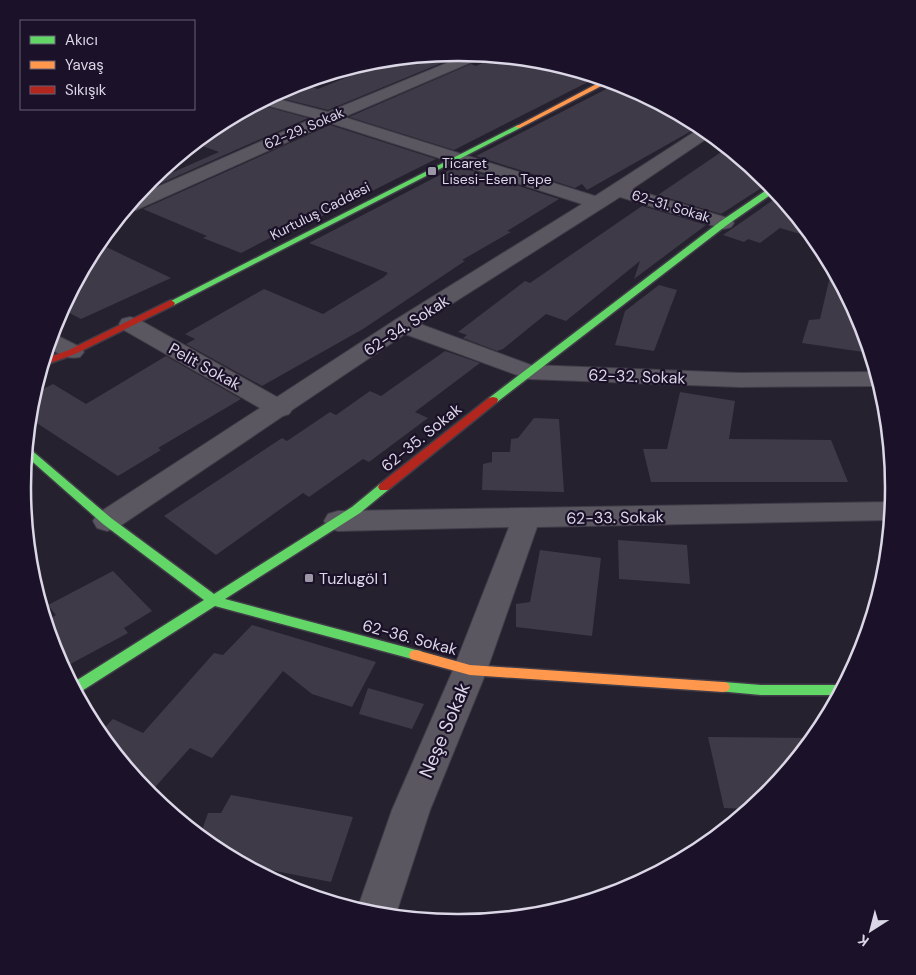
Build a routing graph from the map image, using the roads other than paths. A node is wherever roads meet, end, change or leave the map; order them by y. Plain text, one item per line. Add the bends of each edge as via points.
1 (464, 61) edge
2 (600, 85) edge
3 (274, 103) edge
4 (329, 117) junction
5 (699, 136) edge
6 (458, 158) junction
7 (618, 190) junction
8 (767, 194) edge
9 (143, 200) edge
10 (597, 202) junction
11 (724, 222) junction
12 (130, 324) junction
13 (404, 326) junction
14 (57, 343) edge
15 (72, 352) junction
16 (51, 360) edge
17 (528, 372) junction
18 (871, 379) edge
19 (280, 409) junction
20 (32, 457) edge
21 (884, 512) edge
22 (526, 519) junction
23 (338, 521) junction
24 (106, 522) junction
25 (214, 601) junction
26 (470, 670) junction
27 (80, 685) edge
28 (834, 690) edge
29 (378, 907) edge

1 - 4 street, 62-29. Sokak
2 - 6 street, Kurtuluş Caddesi
3 - 4 street
4 - 6 street
4 - 9 street, 62-29. Sokak
5 - 7 street, 62-34. Sokak
6 - 10 street
6 - 12 street, Kurtuluş Caddesi
7 - 10 street, 62-34. Sokak
7 - 11 street, 62-31. Sokak
8 - 11 street, 62-35. Sokak
10 - 13 street, 62-34. Sokak
11 - 17 street, 62-35. Sokak
12 - 15 street, Kurtuluş Caddesi
12 - 19 street, Pelit Sokak
13 - 17 street, 62-32. Sokak
13 - 19 street, 62-34. Sokak
14 - 15 street
15 - 16 street, Kurtuluş Caddesi
17 - 18 street, 62-32. Sokak via 740,380
17 - 23 street, 62-35. Sokak
19 - 24 street, 62-34. Sokak
20 - 24 street, 62-36. Sokak
21 - 22 street, 62-33. Sokak
22 - 23 street, 62-33. Sokak
22 - 26 street, Neşe Sokak
23 - 25 street, 62-35. Sokak
24 - 25 street, 62-36. Sokak
25 - 26 street, 62-36. Sokak
25 - 27 street, 62-35. Sokak
26 - 28 street, 62-36. Sokak via 761,690
26 - 29 street, Neşe Sokak via 410,810

